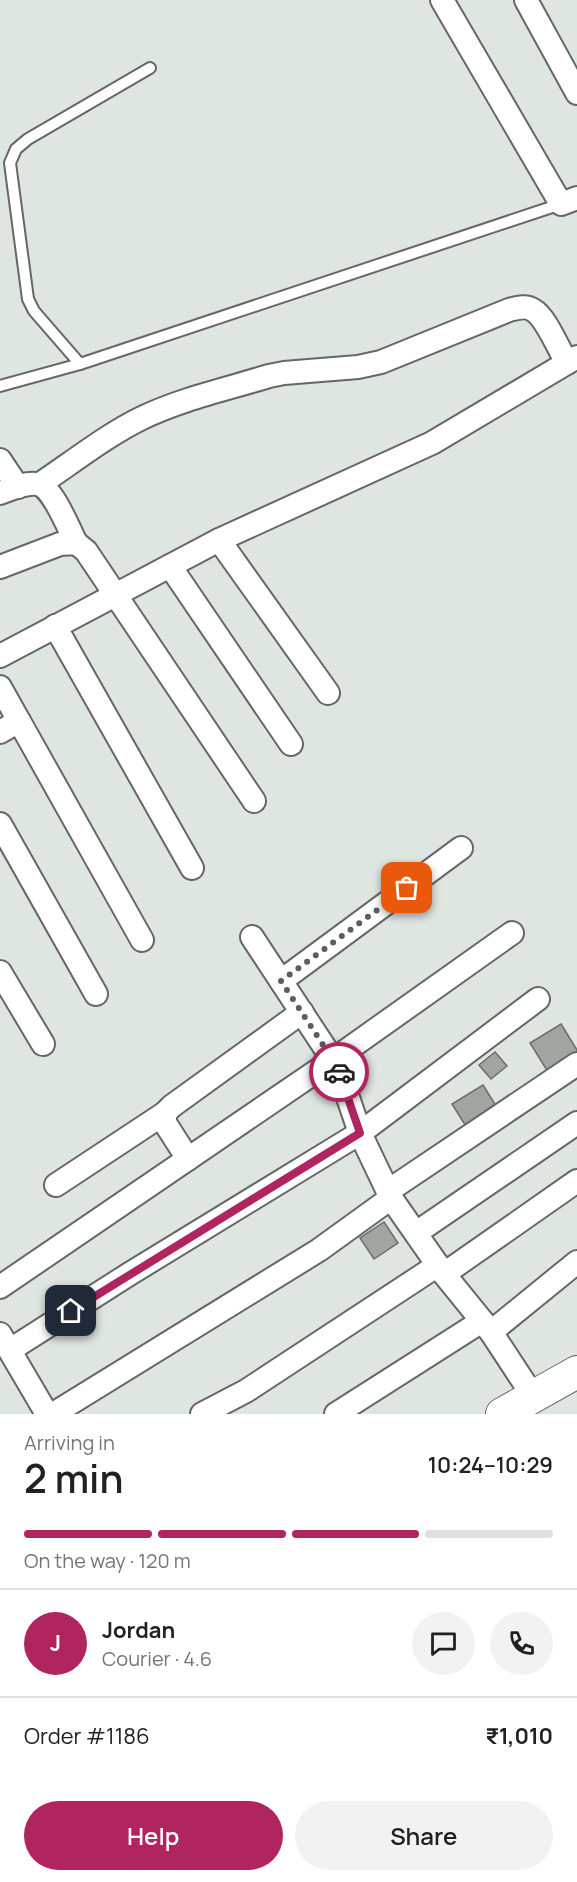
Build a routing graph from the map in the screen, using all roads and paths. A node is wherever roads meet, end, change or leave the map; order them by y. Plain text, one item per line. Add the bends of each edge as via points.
1 (442, 0) edge
2 (526, 0) edge
3 (150, 68) dead end
4 (577, 93) edge
5 (569, 201) edge
6 (572, 360) edge
7 (80, 364) junction
8 (0, 386) edge
9 (0, 460) edge
10 (20, 488) edge
11 (219, 540) junction
12 (76, 543) junction
13 (170, 566) junction
14 (0, 567) edge
15 (117, 595) junction
16 (55, 626) junction
17 (0, 656) edge
18 (0, 687) edge
19 (328, 693) dead end
20 (10, 727) edge
21 (291, 744) dead end
22 (254, 801) dead end
23 (0, 824) edge
24 (461, 848) dead end
25 (192, 868) dead end
26 (512, 933) dead end
27 (252, 936) dead end
28 (142, 940) dead end
29 (0, 972) edge
30 (281, 981) junction
31 (96, 994) dead end
32 (538, 999) dead end
33 (302, 1012) junction
34 (43, 1044) dead end
35 (333, 1060) junction
36 (577, 1064) edge
37 (165, 1113) junction
38 (577, 1123) edge
39 (360, 1133) junction
40 (188, 1159) junction
41 (577, 1181) edge
42 (56, 1185) dead end
43 (389, 1194) junction
44 (416, 1233) junction
45 (577, 1262) edge
46 (441, 1269) junction
47 (0, 1287) edge
48 (487, 1327) junction
49 (5, 1342) edge
50 (577, 1372) edge
51 (533, 1396) junction
52 (47, 1414) edge
53 (53, 1414) edge
54 (202, 1414) edge
55 (336, 1414) edge
56 (502, 1414) edge

1 - 5 street
2 - 4 street
3 - 7 lane via 28,139 16,149 10,163 28,299
5 - 7 lane
6 - 10 street via 532,309 510,309 381,362 269,376 161,410
6 - 11 street via 432,443
7 - 8 lane
9 - 10 street
10 - 12 street via 49,491
11 - 13 street
11 - 19 street
12 - 14 street via 60,544
12 - 15 street
13 - 15 street
13 - 21 street
15 - 16 street
15 - 22 street
16 - 17 street
16 - 25 street
18 - 20 street
20 - 28 street
23 - 31 street
24 - 30 street
26 - 35 street
27 - 30 street
29 - 34 street
30 - 33 street
32 - 39 street
33 - 35 street
33 - 37 street
35 - 39 street
35 - 40 street
36 - 43 street
37 - 40 street via 165,1123
37 - 42 street
38 - 44 street
39 - 43 street
39 - 49 street via 131,1273
40 - 47 street
41 - 46 street
43 - 44 street
43 - 53 street via 319,1250
44 - 46 street
45 - 48 street
46 - 48 street
46 - 54 street via 246,1391
48 - 51 street
48 - 55 street
49 - 52 street
50 - 51 main road
51 - 56 main road

